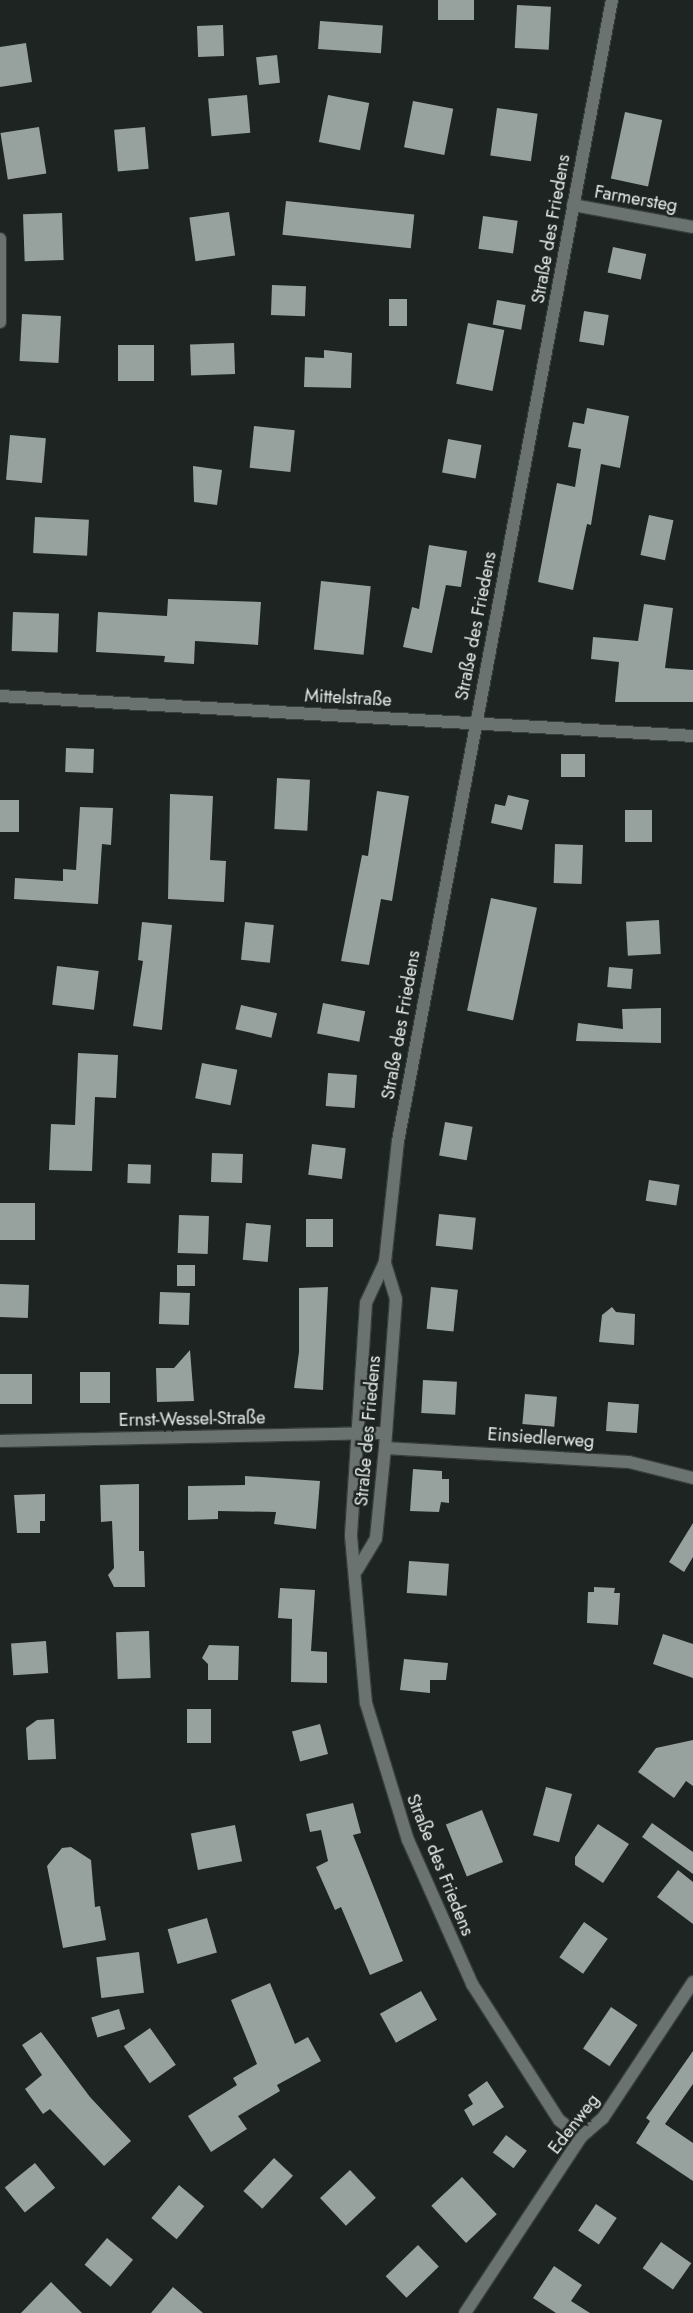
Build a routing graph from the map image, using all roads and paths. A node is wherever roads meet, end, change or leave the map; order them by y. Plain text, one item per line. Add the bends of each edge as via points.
1 (612, 0) edge
2 (574, 205) junction
3 (693, 227) edge
4 (0, 239) edge
5 (0, 322) edge
6 (0, 696) edge
7 (474, 723) junction
8 (693, 736) edge
9 (385, 1262) junction
10 (356, 1433) junction
11 (386, 1433) junction
12 (0, 1441) edge
13 (385, 1448) junction
14 (693, 1478) edge
15 (357, 1570) junction
16 (693, 1982) edge
17 (581, 2137) junction
18 (466, 2313) edge

1 - 2 street, Straße des Friedens
2 - 3 street, Farmersteg
2 - 7 street, Straße des Friedens
4 - 5 street
6 - 7 street, Mittelstraße
7 - 8 street, Mittelstraße
7 - 9 street, Straße des Friedens via 398,1141
9 - 10 street, Straße des Friedens via 366,1303
9 - 11 street, Straße des Friedens via 396,1299
10 - 11 street, Ernst-Wessel-Straße
10 - 12 street, Ernst-Wessel-Straße
10 - 15 street, Straße des Friedens via 351,1536
11 - 13 street, Straße des Friedens
13 - 14 street, Einsiedlerweg via 628,1462
13 - 15 street, Straße des Friedens via 376,1538
15 - 17 street, Straße des Friedens via 366,1703 408,1840 476,1991 559,2120
16 - 17 street, Edenweg via 603,2118
17 - 18 street, Edenweg

